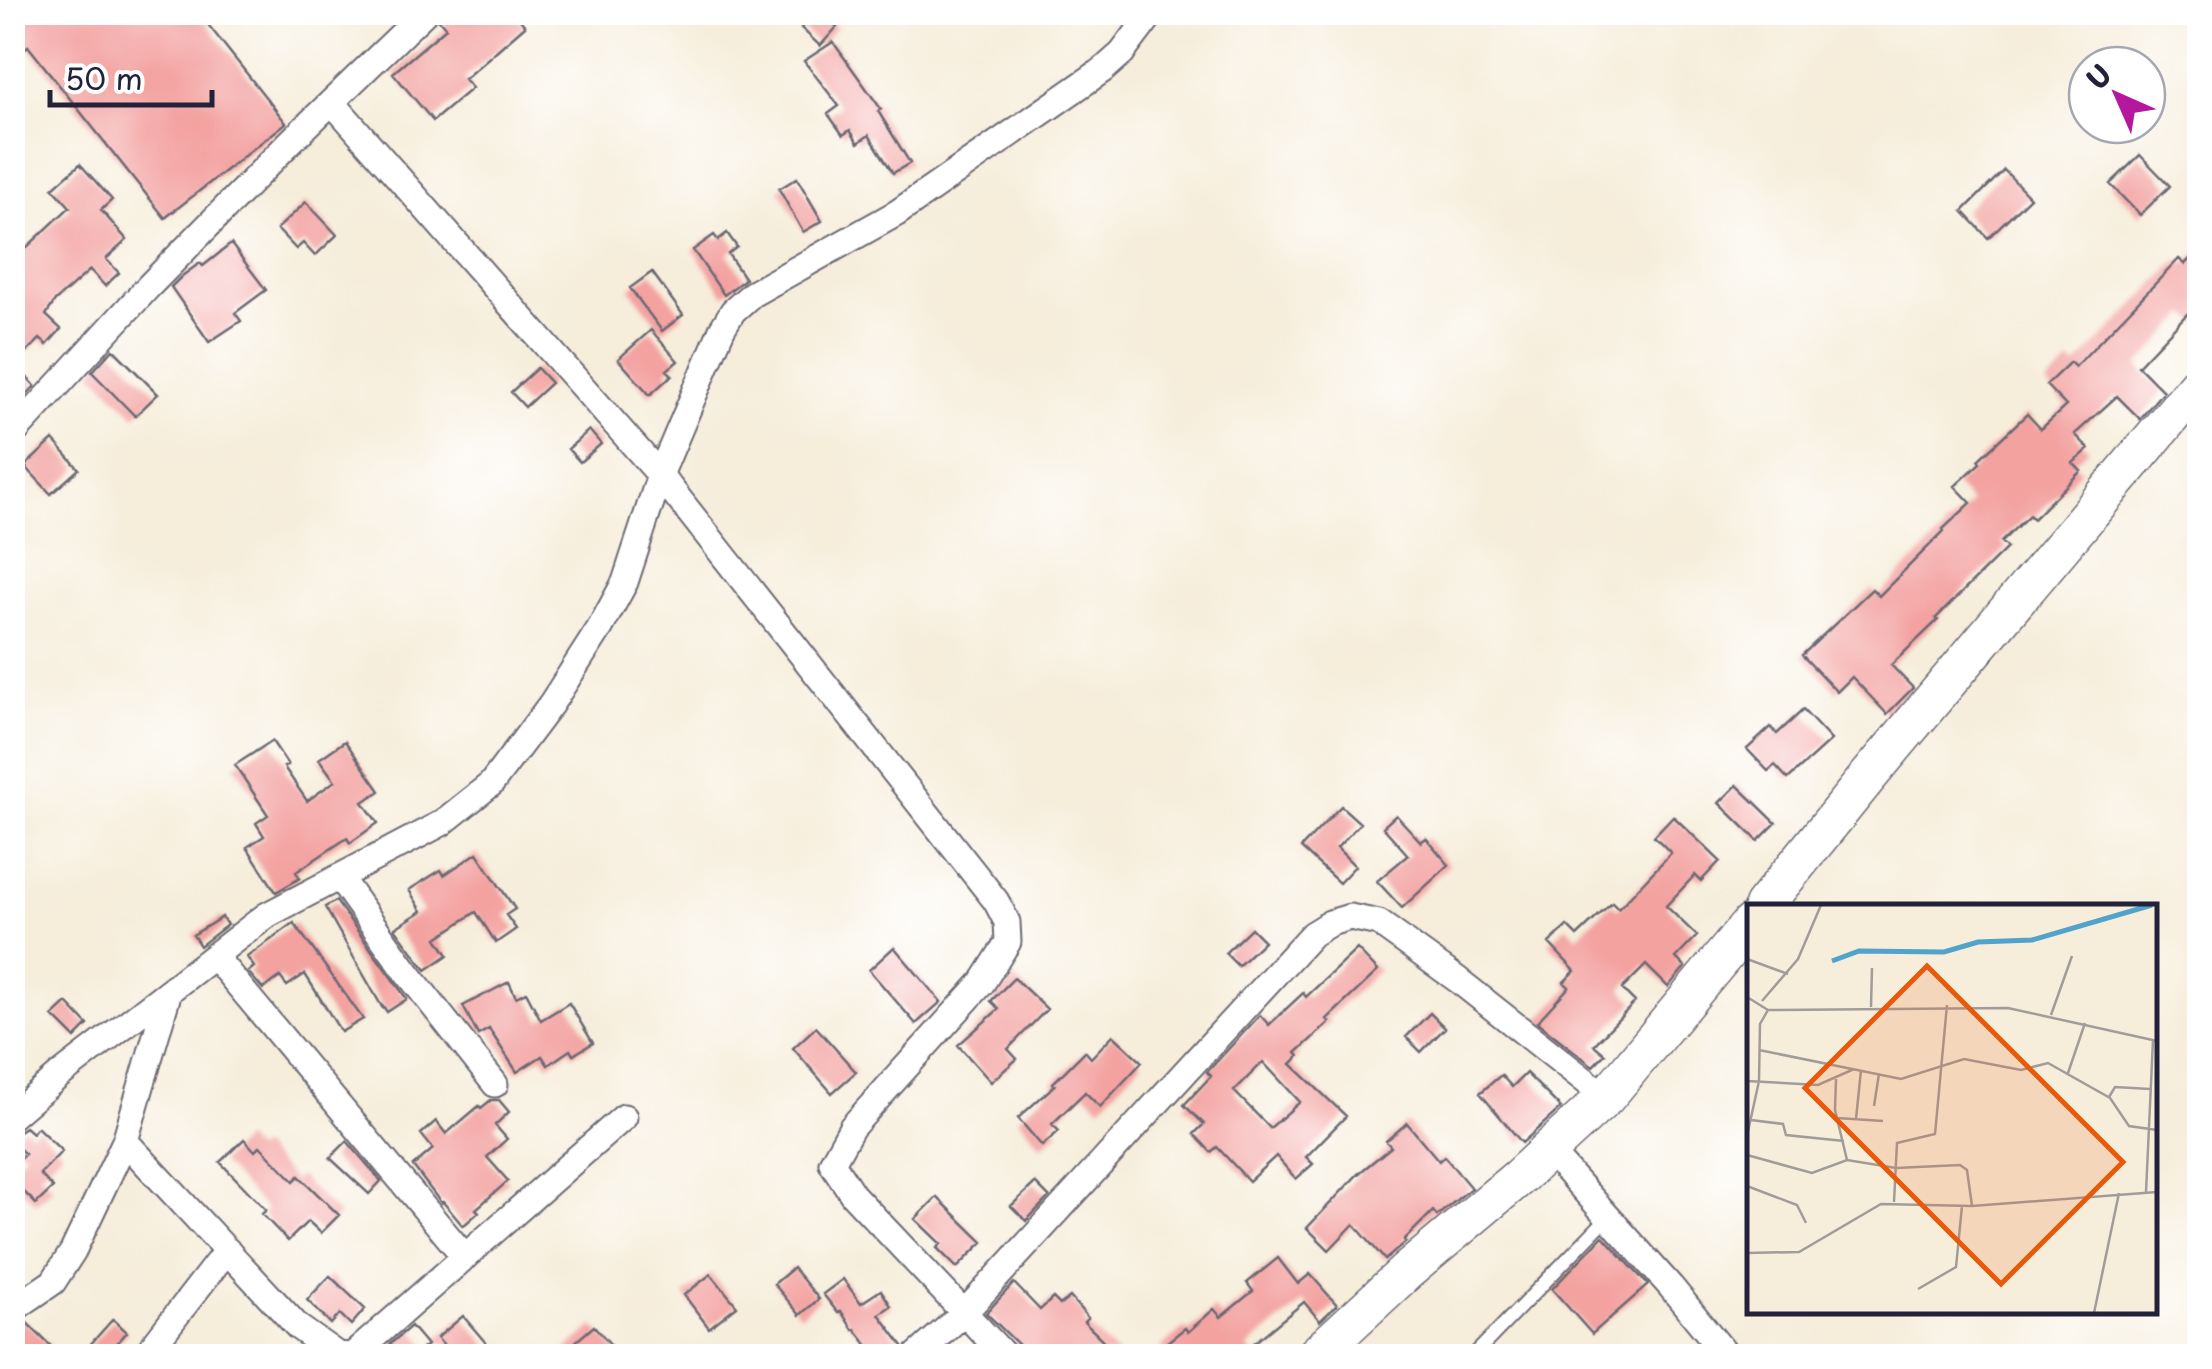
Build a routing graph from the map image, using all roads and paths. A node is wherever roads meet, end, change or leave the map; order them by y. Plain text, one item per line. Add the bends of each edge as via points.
1 (425, 12) edge
2 (1153, 12) edge
3 (332, 102) junction
4 (2200, 382) edge
5 (12, 435) edge
6 (660, 475) junction
7 (339, 877) junction
8 (1766, 904) edge
9 (1747, 928) edge
10 (214, 956) junction
11 (169, 991) junction
12 (495, 1084) dead end
13 (1606, 1097) junction
14 (12, 1116) edge
15 (624, 1117) dead end
16 (125, 1141) junction
17 (1548, 1150) junction
18 (1608, 1217) junction
19 (227, 1250) junction
20 (465, 1256) junction
21 (12, 1310) edge
22 (964, 1313) junction
23 (145, 1356) edge
24 (350, 1356) edge
25 (916, 1356) edge
26 (1005, 1356) edge
27 (1315, 1356) edge
28 (1472, 1356) edge
29 (1727, 1356) edge

1 - 3 street
2 - 6 street via 1104,69 897,213 733,311
3 - 5 street
3 - 6 street
4 - 8 street
6 - 7 street via 625,582 600,628 491,784 442,823
6 - 22 street via 1007,922 1008,942 982,983 852,1127 832,1163 853,1195
7 - 10 street via 267,915
7 - 12 street
9 - 13 street
10 - 11 street
10 - 20 street
11 - 14 street
11 - 16 street
13 - 17 street
13 - 22 street via 1379,923 1350,917 1330,923 1312,934
15 - 20 street
16 - 19 street
16 - 21 street via 53,1282
17 - 18 street
17 - 27 street
18 - 28 lane
18 - 29 street
19 - 23 street
19 - 24 street via 298,1327 336,1354
20 - 24 street
22 - 25 street
22 - 26 street

